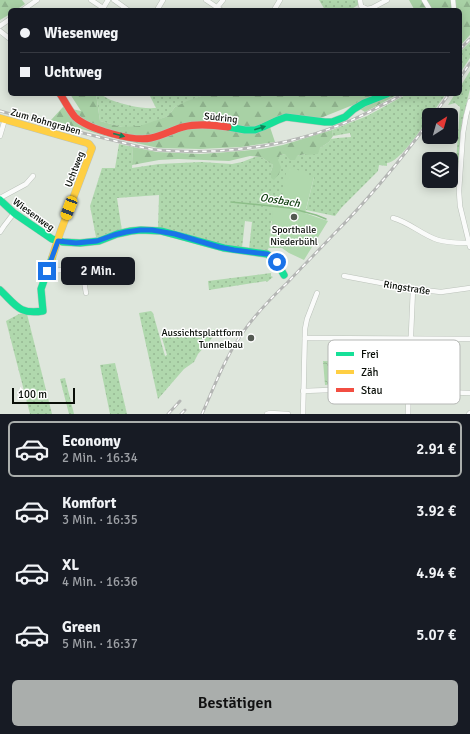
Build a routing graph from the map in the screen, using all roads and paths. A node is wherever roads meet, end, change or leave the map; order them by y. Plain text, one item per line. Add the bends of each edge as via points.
1 (37, 0) edge
2 (91, 0) edge
3 (114, 0) edge
4 (206, 0) edge
5 (360, 0) edge
6 (387, 0) edge
7 (26, 8) edge
8 (101, 8) edge
9 (125, 8) edge
10 (216, 8) edge
11 (365, 8) edge
12 (372, 8) edge
13 (61, 96) edge
14 (382, 96) edge
15 (470, 101) edge
16 (2, 119) edge
17 (0, 136) edge
18 (87, 143) joint
19 (33, 176) dead end
20 (0, 199) edge
21 (14, 213) junction
22 (393, 218) dead end
23 (0, 232) edge
24 (58, 241) junction
25 (470, 245) edge
26 (81, 262) dead end
27 (82, 269) junction
28 (47, 271) junction
29 (284, 275) dead end
30 (344, 276) dead end
31 (470, 288) edge
32 (413, 289) junction
33 (0, 290) edge
34 (86, 293) dead end
35 (317, 294) dead end
36 (305, 338) junction
37 (411, 339) junction
38 (470, 340) edge
39 (328, 390) edge
40 (303, 391) junction
41 (460, 393) edge
42 (470, 393) edge
43 (408, 404) edge
44 (267, 414) edge
45 (288, 414) edge
46 (303, 414) edge
47 (408, 414) edge

1 - 7 street
2 - 8 street
3 - 9 street
4 - 10 street
5 - 11 street via 361,6
6 - 12 street
13 -> 14 street, Südring via 73,114 82,122 120,136 141,139 187,126 212,125 242,130 261,129 286,117 332,122 364,103
15 - 25 street via 465,122 460,200
16 - 17 street
16 - 18 street, Zum Rohngraben
18 - 24 street, Uchtweg via 92,150
19 - 20 street, Wiesenweg via 26,184
20 - 21 street, Wiesenweg
21 - 23 street
21 - 24 street, Wiesenweg
22 - 25 street via 438,240
24 - 28 street, Uchtweg
24 - 29 street, Wiesenweg via 97,241 126,232 152,230 219,247 270,255
26 - 27 street
27 - 28 street
27 - 34 street
28 - 33 street, Uchtweg via 41,290 43,311 25,311
30 - 32 street, Ringstraße
31 - 32 street, Ringstraße via 441,292
32 - 37 street
35 - 36 street via 307,319
36 - 37 street
36 - 40 street
37 - 38 street
39 - 40 street
40 - 46 street
41 - 42 street
43 - 47 street
44 - 45 street

